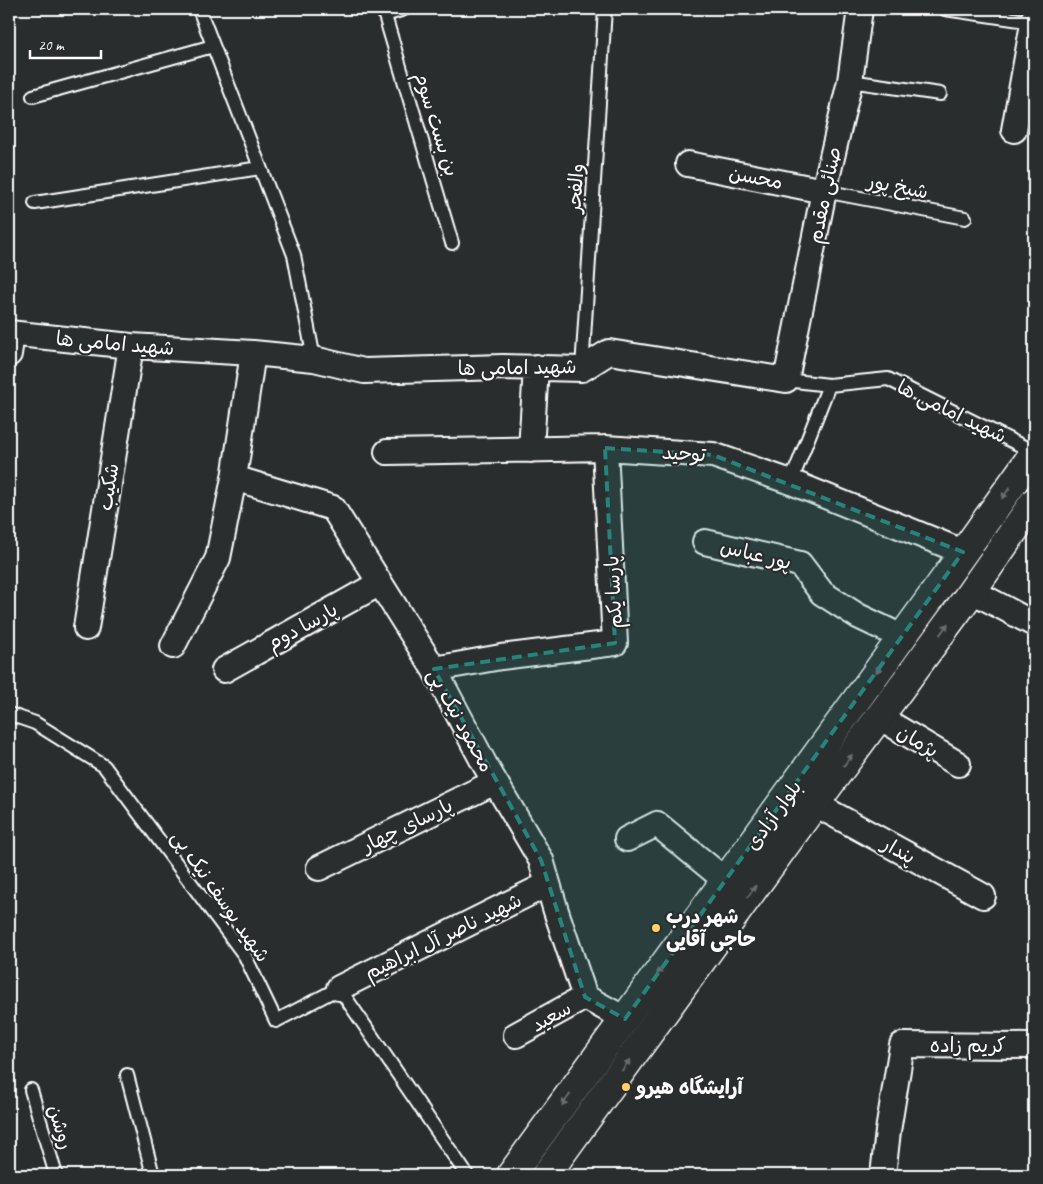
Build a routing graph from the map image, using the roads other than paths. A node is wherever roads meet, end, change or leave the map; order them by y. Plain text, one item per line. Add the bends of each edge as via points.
1 (199, 9) edge
2 (404, 9) edge
3 (605, 9) edge
4 (860, 9) edge
5 (945, 9) edge
6 (384, 12) edge
7 (1034, 20) edge
8 (213, 46) junction
9 (850, 81) junction
10 (940, 94) dead end
11 (33, 96) dead end
12 (1014, 130) dead end
13 (688, 164) dead end
14 (260, 168) junction
15 (824, 190) junction
16 (36, 203) dead end
17 (965, 218) dead end
18 (452, 243) dead end
19 (10, 340) edge
20 (131, 346) junction
21 (253, 353) junction
22 (314, 359) junction
23 (536, 368) junction
24 (582, 369) junction
25 (786, 380) junction
26 (829, 385) junction
27 (605, 448) junction
28 (531, 450) junction
29 (387, 452) dead end
30 (1034, 453) edge
31 (234, 478) junction
32 (791, 482) junction
33 (1034, 502) edge
34 (705, 542) dead end
35 (963, 552) junction
36 (380, 582) junction
37 (972, 591) junction
38 (1034, 624) edge
39 (86, 628) dead end
40 (902, 637) junction
41 (174, 646) dead end
42 (434, 669) junction
43 (224, 670) dead end
44 (9, 714) edge
45 (879, 717) junction
46 (958, 764) dead end
47 (495, 782) junction
48 (815, 804) junction
49 (627, 839) dead end
50 (319, 868) dead end
51 (725, 880) junction
52 (548, 884) junction
53 (983, 896) dead end
54 (339, 988) junction
55 (585, 997) junction
56 (625, 1019) junction
57 (516, 1035) dead end
58 (1034, 1046) edge
59 (126, 1075) dead end
60 (31, 1090) dead end
61 (549, 1174) edge
62 (56, 1175) edge
63 (153, 1175) edge
64 (467, 1175) edge
65 (512, 1175) edge
66 (883, 1175) edge

1 - 8 lane
2 - 6 lane, بن بست سوم
3 - 24 lane, والفجر
4 - 9 street, صنائی مقدم
5 - 7 lane
6 - 18 lane, بن بست سوم
7 - 12 street
8 - 11 lane
8 - 14 lane
9 - 10 lane
9 - 15 street, صنائی مقدم
13 - 15 street, محسن
14 - 16 lane
14 - 22 lane via 294,255
15 - 17 lane, شیخ پور
15 - 25 street, صنائی مقدم
19 - 20 street, شهید امامی ها
20 - 21 street, شهید امامی ها
20 - 39 street, شکیب
21 - 22 street, شهید امامی ها
21 - 31 street
22 - 23 street, شهید امامی ها via 364,371
23 - 24 street, شهید امامی ها
23 - 28 street
24 - 25 street, شهید امامی ها via 609,352
25 - 26 lane, شهید امامی ها
26 - 30 lane, شهید امامی ها via 888,379
26 - 32 lane
27 - 28 street, توحید
27 - 32 street, توحید via 713,455
27 - 42 street, پارسا یکم via 615,643
28 - 29 street, توحید
30 -> 35 main road, بلوار آزادی
31 - 36 street, محمود نیک پی via 333,508
31 - 41 street via 218,558
32 - 35 street, توحید
33 - 37 main road, بلوار آزادی
34 - 40 street, پور عباس via 800,564 822,593 858,616
35 - 40 main road, بلوار آزادی
36 - 42 street, محمود نیک پی
36 - 43 street, پارسا دوم
37 - 38 street
45 -> 37 main road, بلوار آزادی
40 -> 51 main road, بلوار آزادی
42 - 47 street, محمود نیک پی
44 - 54 lane, شهید یوسف نیک پی via 35,724 104,766 245,956 276,1021
45 - 46 street, پژمان
48 -> 45 main road, بلوار آزادی
47 - 50 street, پارسای چهار
47 - 52 street, محمود نیک پی via 541,860
48 - 53 street, پندار
61 -> 48 main road, بلوار آزادی
49 - 51 street via 657,824
51 -> 56 main road, بلوار آزادی
52 - 54 street, شهید ناصر آل ابراهیم
52 - 55 street, محمود نیک پی
54 - 64 lane
55 - 56 street
55 - 57 street, سعید
56 -> 65 main road, بلوار آزادی
58 - 66 street, کریم زاده via 902,1045
59 - 63 lane
60 - 62 lane, روشن

